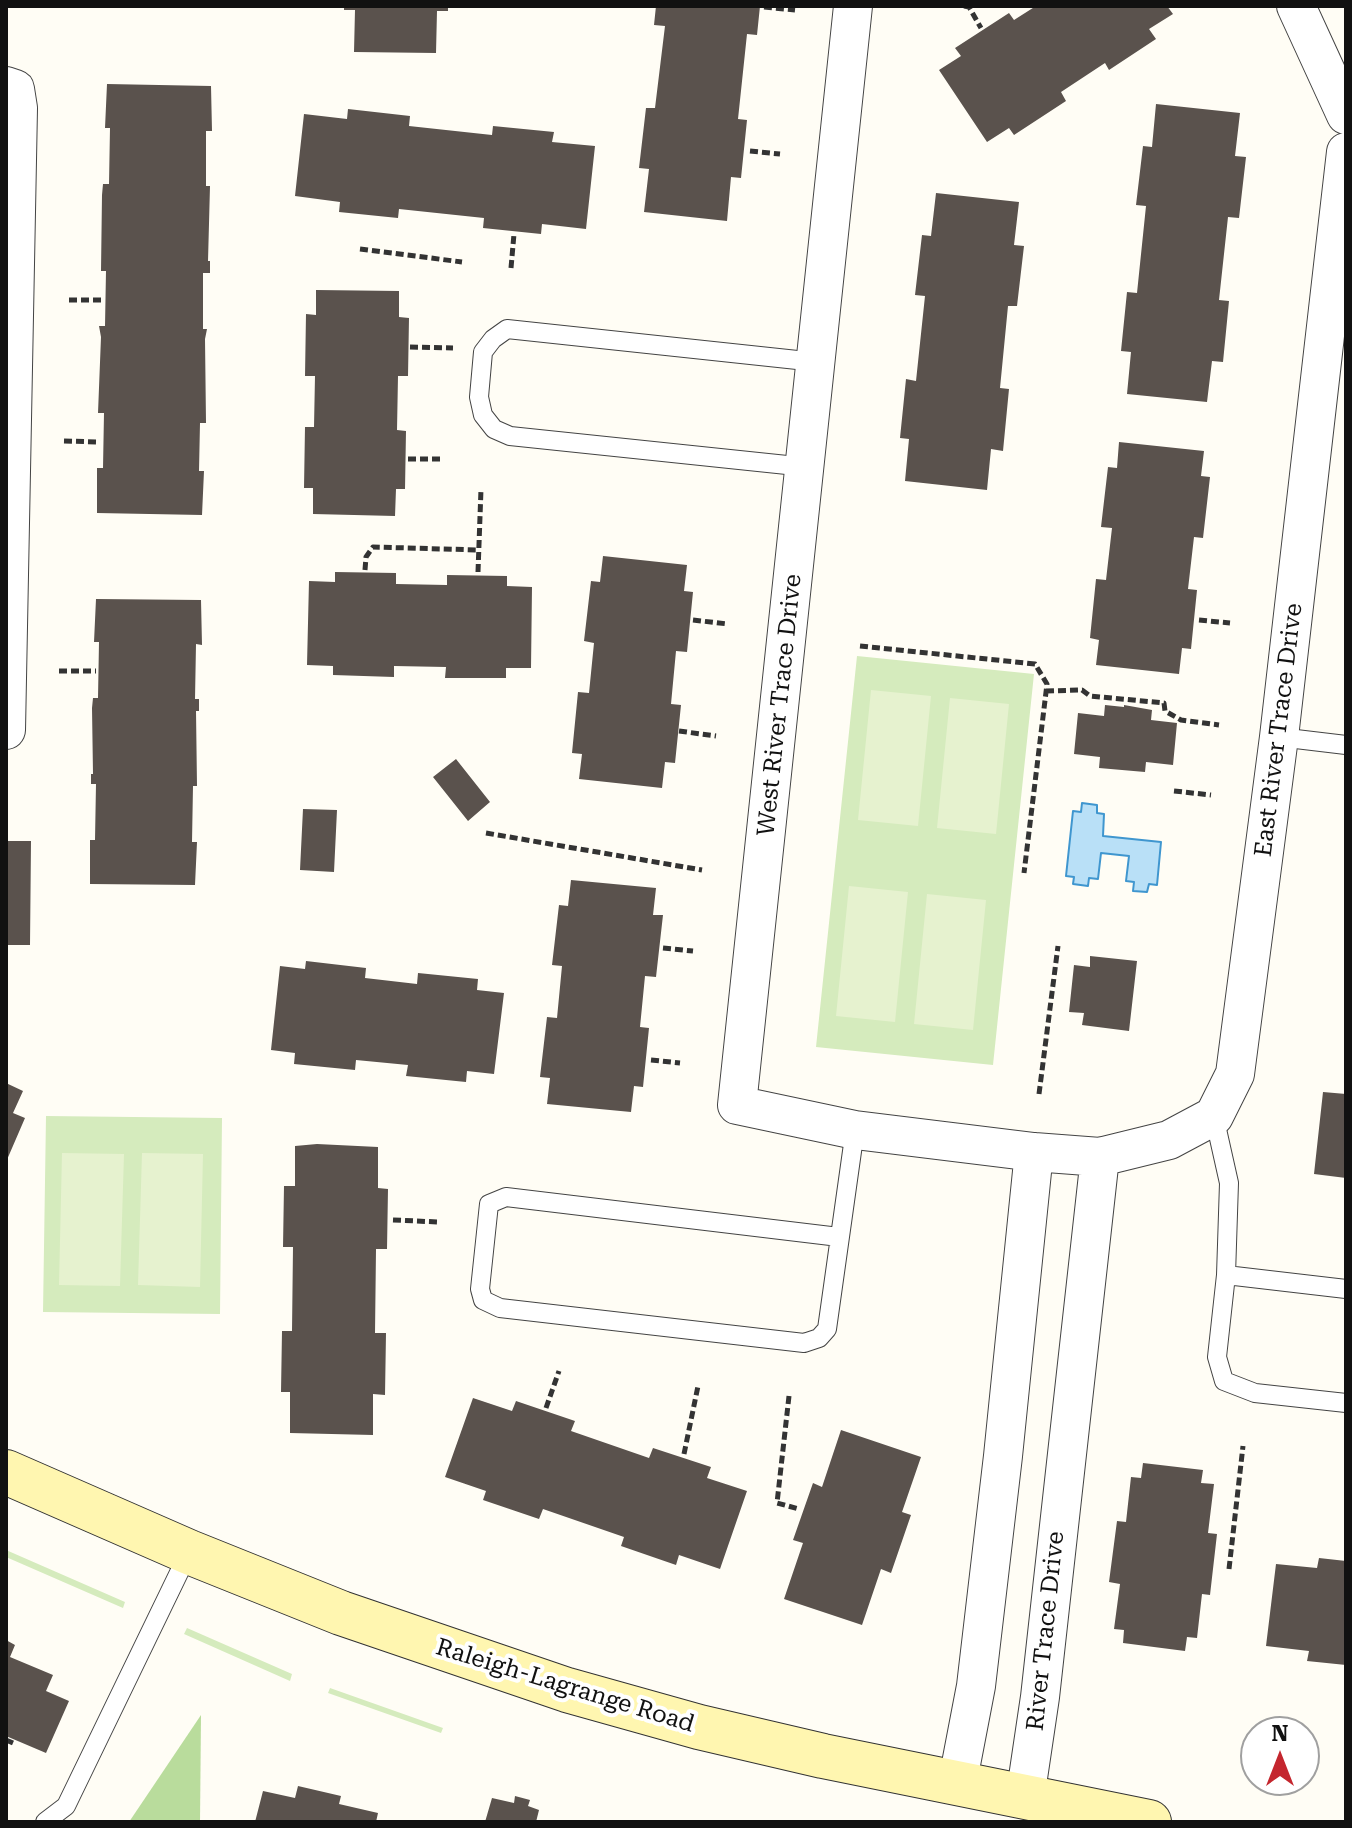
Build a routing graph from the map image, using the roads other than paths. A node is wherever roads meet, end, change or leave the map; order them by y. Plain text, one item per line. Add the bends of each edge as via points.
1 (853, 6) edge
2 (1301, 8) edge
3 (6, 86) edge
4 (1345, 112) edge
5 (1346, 152) edge
6 (816, 362) junction
7 (806, 467) junction
8 (6, 730) edge
9 (1279, 737) junction
10 (1346, 745) edge
11 (1214, 1116) junction
12 (855, 1130) junction
13 (1034, 1152) junction
14 (1100, 1157) junction
15 (839, 1237) junction
16 (1226, 1275) junction
17 (1346, 1289) edge
18 (1346, 1403) edge
19 (1003, 1456) junction
20 (1064, 1463) junction
21 (6, 1472) edge
22 (189, 1552) junction
23 (957, 1785) junction
24 (1013, 1805) edge
25 (45, 1822) edge
26 (1149, 1822) edge

1 - 6 street, West River Trace Drive
2 - 4 street
3 - 8 street via 15,89 18,108
5 - 9 street, East River Trace Drive
6 - 7 street, West River Trace Drive
6 - 7 lane via 507,329 483,352 483,415 494,429 510,436
7 - 12 street, West River Trace Drive via 737,1105
9 - 10 lane
9 - 11 street, East River Trace Drive via 1235,1074
11 - 14 street via 1169,1140
11 - 16 lane via 1229,1183
12 - 13 street, West River Trace Drive
12 - 15 lane
13 - 14 street
13 - 19 street
14 - 20 street, River Trace Drive
15 - 15 lane via 827,1329 804,1343 500,1308 483,1300 480,1289 489,1204 506,1197
16 - 17 lane
16 - 18 lane via 1217,1357 1224,1381 1255,1393
19 - 20 street
19 - 23 street via 976,1686
20 - 24 street, River Trace Drive via 1040,1697
21 - 22 main road, Raleigh-Lagrange Road
22 - 23 main road, Raleigh-Lagrange Road via 355,1618 567,1690 699,1727
22 - 25 lane via 66,1806
23 - 24 main road, Raleigh-Lagrange Road
24 - 26 main road, Raleigh-Lagrange Road

